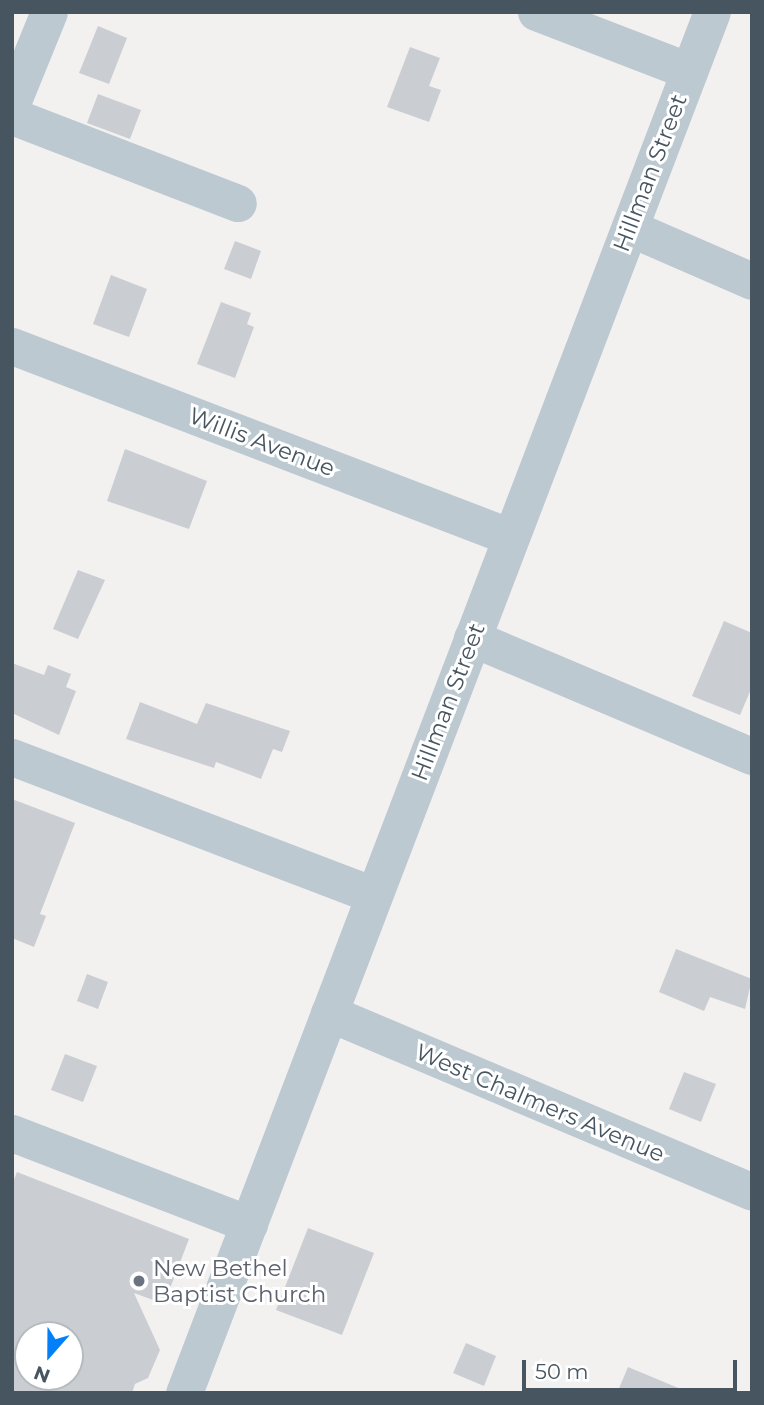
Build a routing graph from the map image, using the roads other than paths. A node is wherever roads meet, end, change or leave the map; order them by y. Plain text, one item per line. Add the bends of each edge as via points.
1 (48, 12) edge
2 (536, 12) edge
3 (712, 12) edge
4 (689, 71) junction
5 (12, 103) edge
6 (12, 116) edge
7 (238, 203) dead end
8 (630, 228) junction
9 (752, 281) edge
10 (12, 346) edge
11 (511, 537) junction
12 (472, 638) junction
13 (752, 756) edge
14 (12, 757) edge
15 (374, 895) junction
16 (329, 1013) junction
17 (12, 1133) edge
18 (752, 1192) edge
19 (249, 1224) junction
20 (186, 1392) edge

1 - 5 street
2 - 4 street
3 - 4 street, Hillman Street
4 - 8 street, Hillman Street
6 - 7 street
8 - 9 street
8 - 11 street, Hillman Street
10 - 11 street, Willis Avenue
11 - 12 street, Hillman Street
12 - 13 street
12 - 15 street, Hillman Street
14 - 15 street
15 - 16 street, Hillman Street
16 - 18 street, West Chalmers Avenue
16 - 19 street, Hillman Street
17 - 19 street
19 - 20 street, Hillman Street

